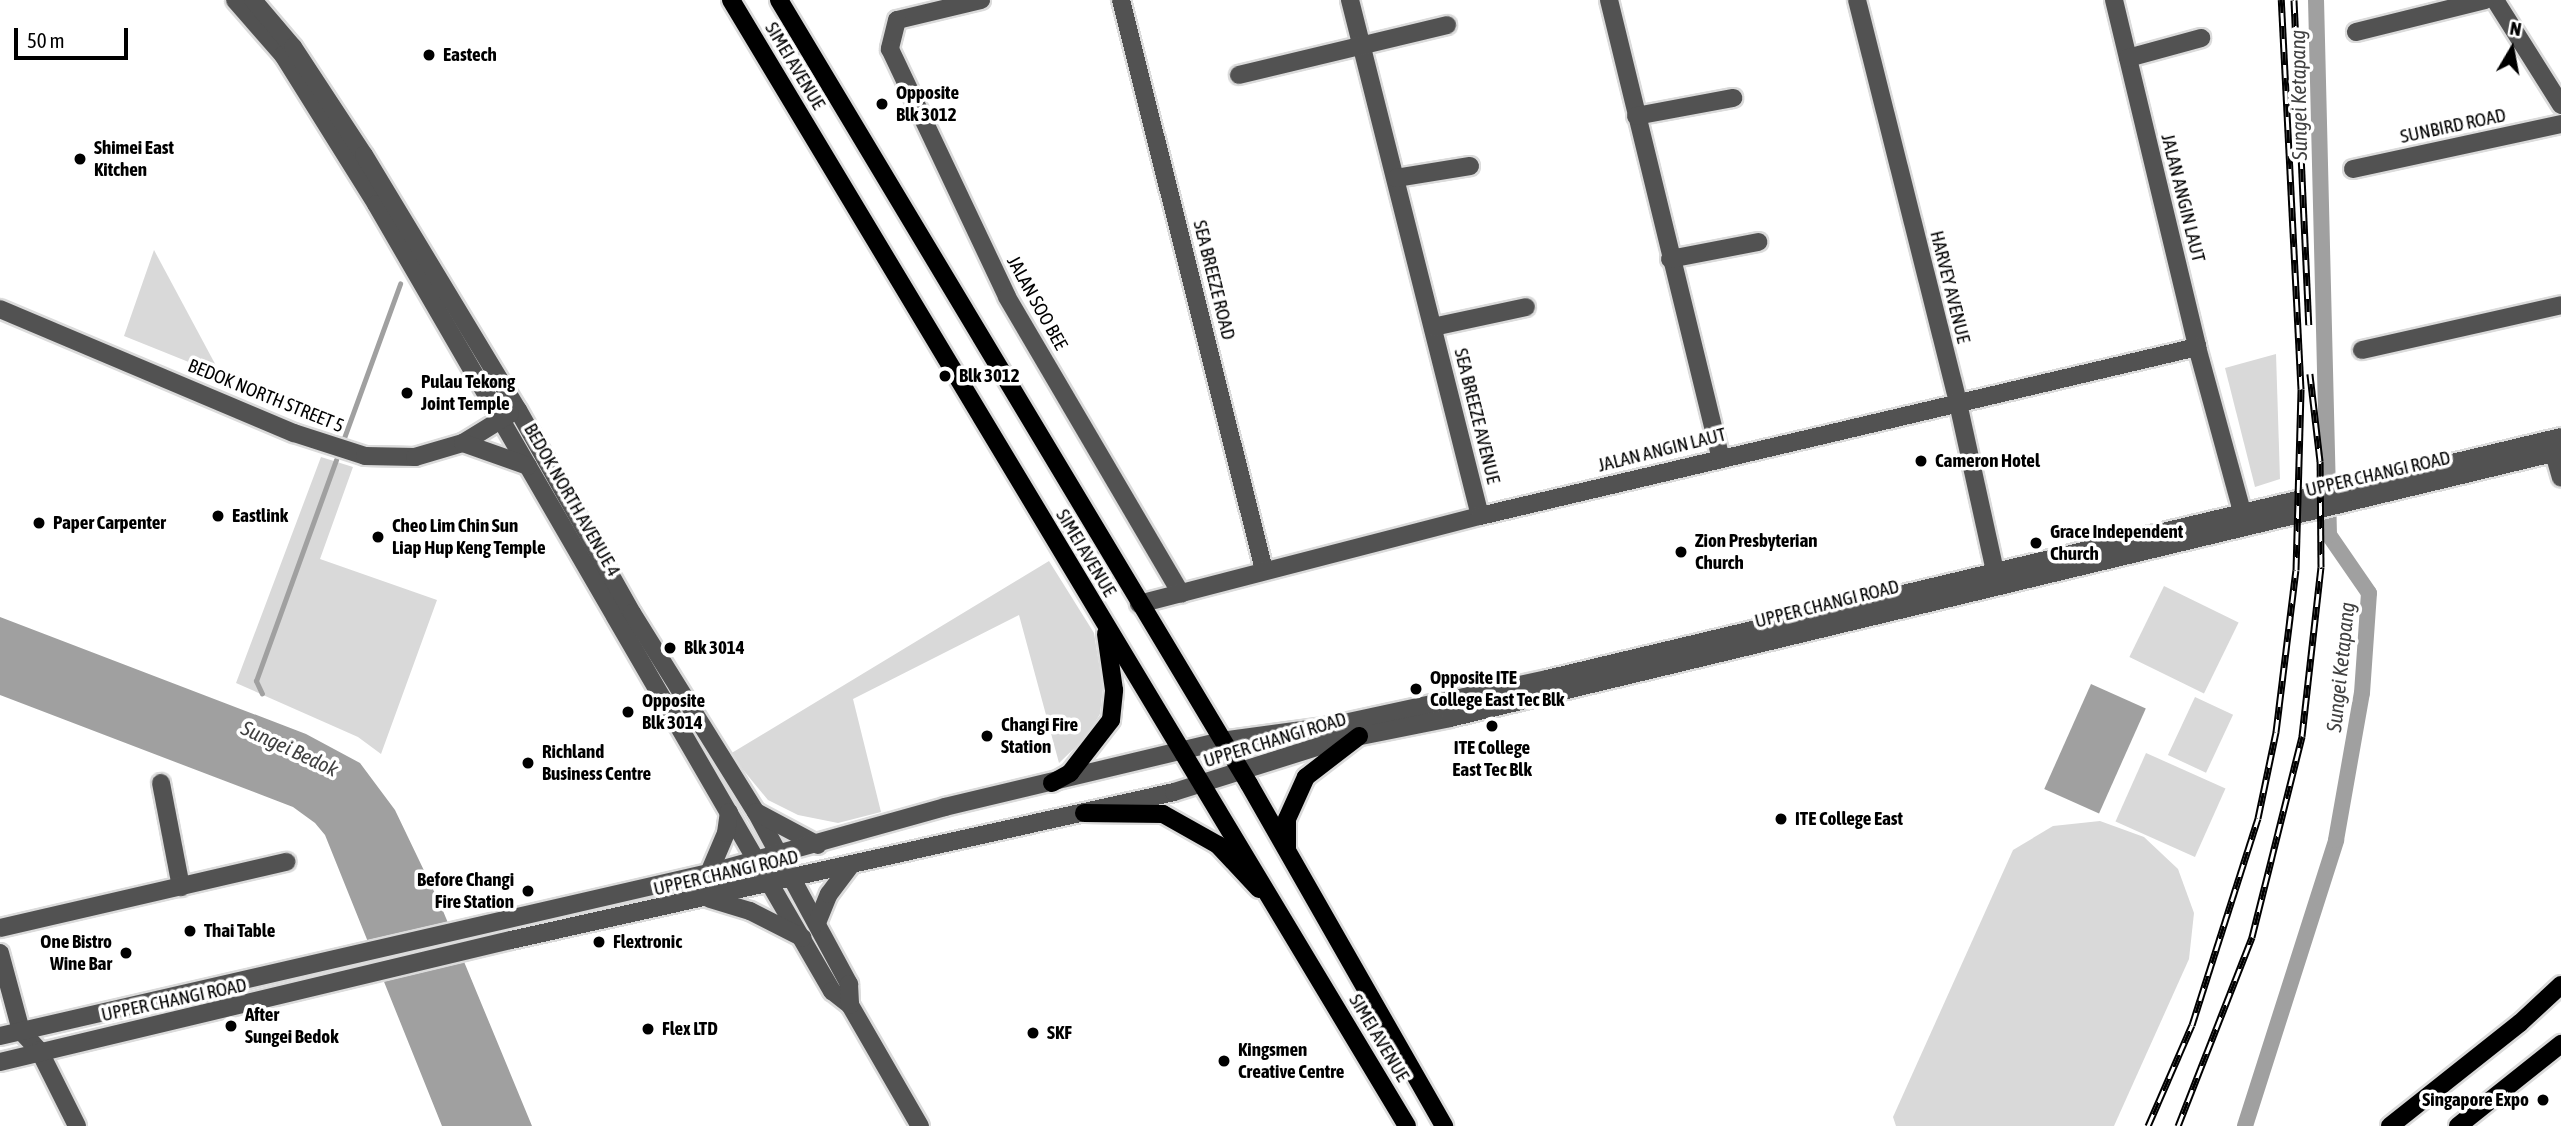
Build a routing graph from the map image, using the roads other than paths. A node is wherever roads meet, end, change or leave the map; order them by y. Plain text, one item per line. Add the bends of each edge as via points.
1 (234, 0) edge
2 (253, 0) edge
3 (731, 0) edge
4 (779, 0) edge
5 (982, 0) edge
6 (1121, 0) edge
7 (1350, 0) edge
8 (1609, 0) edge
9 (1857, 0) edge
10 (2114, 0) edge
11 (2485, 0) edge
12 (2495, 0) edge
13 (1447, 25) dead end
14 (2356, 32) dead end
15 (2201, 38) dead end
16 (1362, 45) junction
17 (2128, 58) junction
18 (1239, 75) dead end
19 (1733, 98) dead end
20 (2561, 104) edge
21 (1636, 116) junction
22 (2561, 124) edge
23 (1470, 166) dead end
24 (2354, 169) dead end
25 (1396, 178) junction
26 (1758, 242) dead end
27 (1670, 259) junction
28 (2561, 305) edge
29 (1526, 307) dead end
30 (0, 309) edge
31 (1433, 327) junction
32 (2197, 347) junction
33 (2362, 350) dead end
34 (1958, 403) junction
35 (518, 410) junction
36 (502, 420) junction
37 (463, 443) junction
38 (2556, 445) edge
39 (1720, 457) junction
40 (528, 466) junction
41 (2561, 478) edge
42 (1480, 516) junction
43 (2245, 523) junction
44 (1265, 570) junction
45 (1996, 578) junction
46 (1181, 594) junction
47 (1139, 604) junction
48 (1104, 625) junction
49 (1359, 736) junction
50 (1221, 741) junction
51 (1185, 752) junction
52 (1242, 772) junction
53 (161, 783) dead end
54 (1052, 783) junction
55 (1204, 784) junction
56 (729, 812) junction
57 (756, 812) junction
58 (1084, 813) junction
59 (818, 845) junction
60 (1287, 852) junction
61 (779, 855) junction
62 (758, 860) junction
63 (287, 862) dead end
64 (851, 865) junction
65 (709, 873) junction
66 (793, 880) junction
67 (774, 885) junction
68 (181, 887) junction
69 (709, 898) junction
70 (1283, 914) junction
71 (817, 923) junction
72 (0, 928) edge
73 (803, 938) junction
74 (0, 953) edge
75 (2561, 985) edge
76 (850, 1005) junction
77 (21, 1031) junction
78 (0, 1036) edge
79 (2561, 1044) edge
80 (39, 1050) junction
81 (0, 1062) edge
82 (77, 1126) edge
83 (920, 1126) edge
84 (1407, 1126) edge
85 (1444, 1126) edge
86 (2390, 1126) edge
87 (2458, 1126) edge

1 - 36 street, BEDOK NORTH AVENUE 4 via 307,91
2 - 35 street, BEDOK NORTH AVENUE 4 via 293,47 356,143
3 - 48 main road, SIMEI AVENUE
4 - 47 main road, SIMEI AVENUE
5 - 46 street, JALAN SOO BEE via 897,20 890,49 1007,297
6 - 44 street, SEA BREEZE ROAD
7 - 16 street, SEA BREEZE AVENUE
8 - 21 street
9 - 34 street, HARVEY AVENUE
10 - 17 street, JALAN ANGIN LAUT
11 - 14 street
12 - 20 street
13 - 16 street
15 - 17 street
16 - 18 street
16 - 25 street, SEA BREEZE AVENUE
17 - 32 street, JALAN ANGIN LAUT
19 - 21 street
21 - 27 street
22 - 24 street, SUNBIRD ROAD
23 - 25 street
25 - 31 street, SEA BREEZE AVENUE
26 - 27 street
27 - 39 street
28 - 33 street
29 - 31 street, SEA BREEZE AVENUE
30 - 37 street, BEDOK NORTH STREET 5 via 294,433 365,456 415,457
31 - 42 street, SEA BREEZE AVENUE
32 - 34 street, JALAN ANGIN LAUT
32 - 43 street, JALAN ANGIN LAUT
34 - 39 street, JALAN ANGIN LAUT
34 - 45 street, HARVEY AVENUE
35 - 36 street, BEDOK NORTH STREET 5
35 - 57 street, BEDOK NORTH AVENUE 4 via 639,624
36 - 37 street, BEDOK NORTH STREET 5
36 - 40 street, BEDOK NORTH AVENUE 4
37 - 40 street
38 - 41 street
38 - 43 street, UPPER CHANGI ROAD
39 - 42 street, JALAN ANGIN LAUT
40 - 56 street, BEDOK NORTH AVENUE 4
42 - 44 street, JALAN ANGIN LAUT
43 - 45 street, UPPER CHANGI ROAD
44 - 46 street, JALAN ANGIN LAUT
45 - 49 street, UPPER CHANGI ROAD
45 - 50 street, UPPER CHANGI ROAD via 1330,726
46 - 47 street, JALAN ANGIN LAUT
47 - 50 main road, SIMEI AVENUE
48 - 51 main road, SIMEI AVENUE
48 - 54 main road via 1114,690 1111,720 1070,773
49 - 52 street, UPPER CHANGI ROAD
49 - 60 main road via 1306,777 1287,819
50 - 51 street, UPPER CHANGI ROAD
50 - 52 main road, SIMEI AVENUE
51 - 54 street, UPPER CHANGI ROAD
51 - 55 main road, SIMEI AVENUE
52 - 55 street, UPPER CHANGI ROAD
52 - 60 main road, SIMEI AVENUE
53 - 68 street
54 - 59 street, UPPER CHANGI ROAD via 945,807
55 - 58 street, UPPER CHANGI ROAD
55 - 70 main road, SIMEI AVENUE
56 - 62 street, BEDOK NORTH AVENUE 4
56 - 65 street via 726,833
57 - 59 street
57 - 61 street, BEDOK NORTH AVENUE 4
58 - 64 street, UPPER CHANGI ROAD via 978,833
58 - 70 main road via 1163,814 1185,824 1217,845
59 - 61 street, UPPER CHANGI ROAD
60 - 85 main road, SIMEI AVENUE
61 - 62 street, UPPER CHANGI ROAD
61 - 66 street, BEDOK NORTH AVENUE 4
62 - 65 street, UPPER CHANGI ROAD
62 - 67 street, BEDOK NORTH AVENUE 4
63 - 68 street
64 - 66 street, UPPER CHANGI ROAD
64 - 71 street via 829,894
65 - 77 street, UPPER CHANGI ROAD
66 - 67 street, UPPER CHANGI ROAD
66 - 71 street, BEDOK NORTH AVENUE 4
67 - 69 street, UPPER CHANGI ROAD
67 - 73 street, BEDOK NORTH AVENUE 4
68 - 72 street
69 - 73 street
69 - 80 street, UPPER CHANGI ROAD
70 - 84 main road, SIMEI AVENUE
71 - 76 street, BEDOK NORTH AVENUE 4 via 849,984
73 - 76 street, BEDOK NORTH AVENUE 4 via 832,992
74 - 77 street
75 - 86 main road
76 - 83 street
77 - 78 street, UPPER CHANGI ROAD
77 - 80 street
79 - 87 main road
80 - 81 street, UPPER CHANGI ROAD
80 - 82 street

